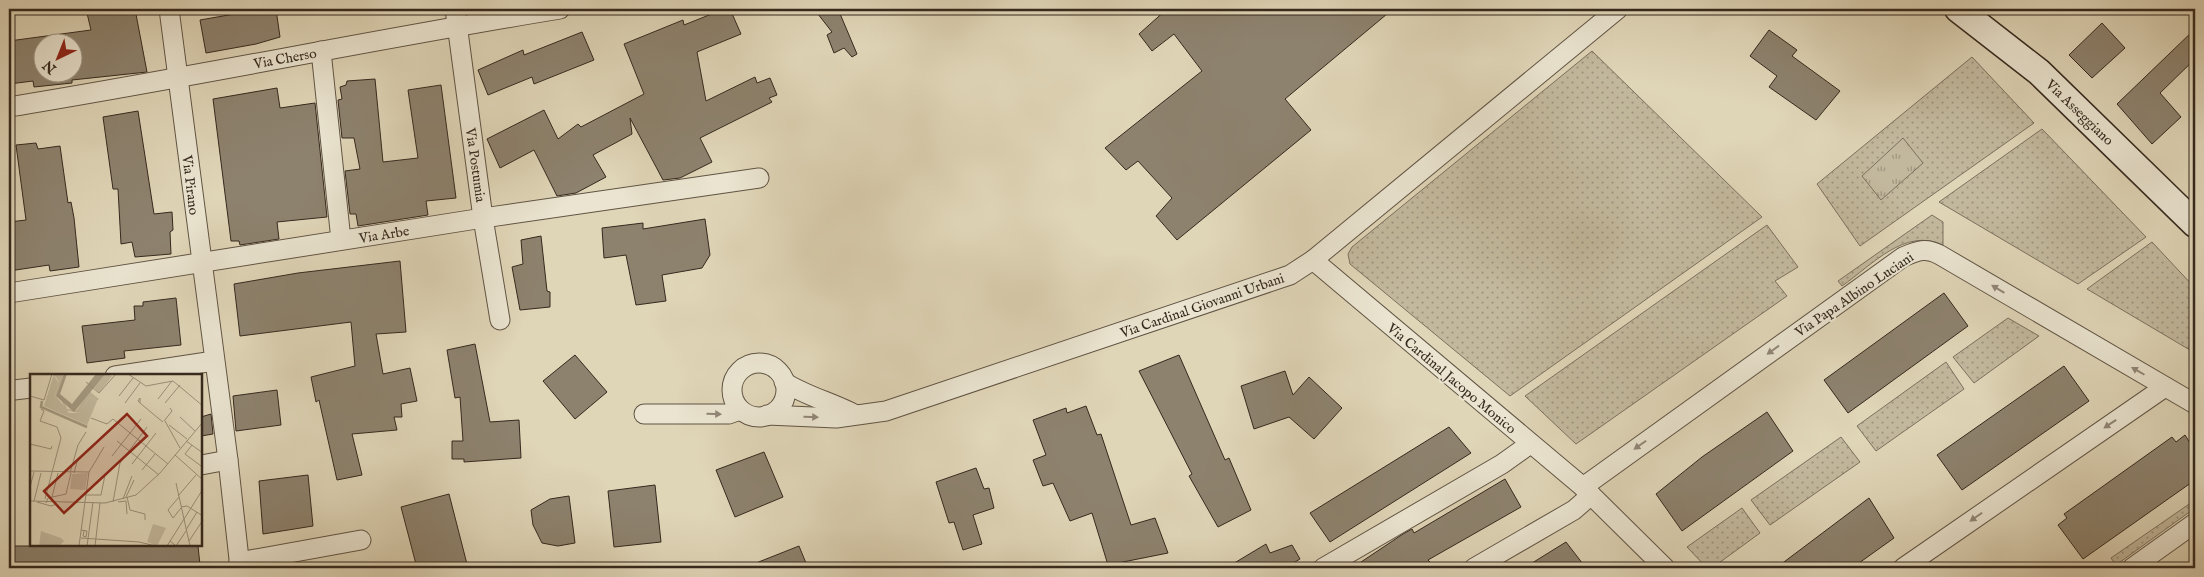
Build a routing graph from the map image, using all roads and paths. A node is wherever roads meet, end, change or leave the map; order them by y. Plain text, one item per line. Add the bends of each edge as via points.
1 (169, 9) edge
2 (560, 9) edge
3 (1618, 9) edge
4 (1958, 9) edge
5 (456, 17) edge
6 (321, 51) junction
7 (178, 78) junction
8 (9, 107) edge
9 (759, 178) dead end
10 (483, 218) junction
11 (2195, 224) edge
12 (341, 240) junction
13 (1313, 260) junction
14 (201, 261) junction
15 (9, 293) edge
16 (500, 320) dead end
17 (214, 361) junction
18 (128, 374) edge
19 (784, 382) junction
20 (2165, 387) junction
21 (2195, 404) edge
22 (740, 410) junction
23 (644, 414) dead end
24 (854, 414) junction
25 (767, 416) junction
26 (1530, 444) junction
27 (228, 460) junction
28 (202, 465) edge
29 (1587, 491) junction
30 (2195, 523) edge
31 (361, 540) dead end
32 (239, 565) edge
33 (1323, 568) edge
34 (1474, 568) edge
35 (1666, 568) edge
36 (1903, 568) edge
37 (2132, 568) edge

1 - 7 street, Via Pirano
2 - 5 street, Via Cherso
3 - 13 street, Via Cardinal Giovanni Urbani
4 - 11 street, Via Asseggiano via 2039,72
5 - 6 street, Via Cherso
5 - 10 street, Via Postumia
6 - 7 street, Via Cherso
6 - 12 street
7 - 8 street, Via Cherso
7 - 14 street, Via Pirano
9 - 10 street, Via Arbe
10 - 12 street, Via Arbe
10 - 16 street, Via Postumia
12 - 14 street, Via Arbe
13 - 24 street, Via Cardinal Giovanni Urbani via 1290,275 1263,285 886,411
13 - 26 street, Via Cardinal Jacopo Monico
14 - 15 street, Via Arbe
14 - 17 street, Via Pirano
17 - 18 street
17 - 27 street, Via Pirano
19 - 22 street via 773,367 755,363 746,366 734,379 732,388 734,402
19 - 24 street via 814,399
19 - 25 street via 783,401
20 - 21 street, Via Papa Albino Luciani
20 -> 29 street, Via Papa Albino Luciani via 1940,255 1929,249 1920,250 1903,257
20 -> 36 street
23 -> 22 street via 729,414
22 - 25 street via 751,416
25 -> 24 street, Via Cardinal Giovanni Urbani via 836,418
26 - 29 street, Via Cardinal Jacopo Monico
26 - 33 street via 1502,464
27 - 28 street
27 - 32 street, Via Pirano
29 - 34 street via 1574,510
29 - 35 street, Via Cardinal Jacopo Monico
30 - 37 street
31 - 32 street

